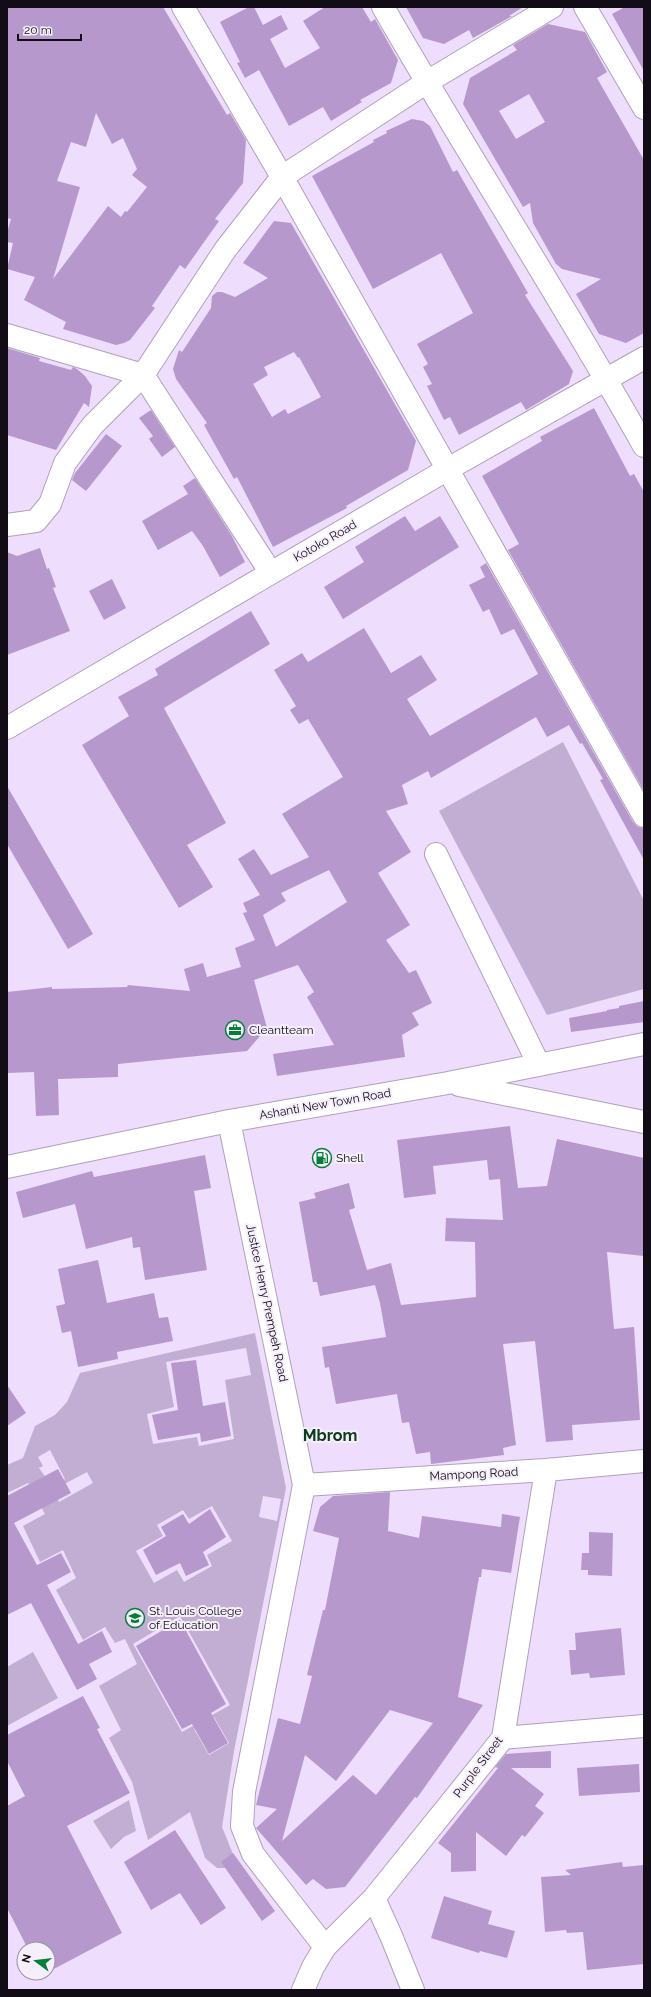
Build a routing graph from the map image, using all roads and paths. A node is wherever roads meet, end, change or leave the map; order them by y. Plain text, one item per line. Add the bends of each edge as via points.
1 (183, 7) edge
2 (384, 7) edge
3 (552, 7) edge
4 (585, 7) edge
5 (426, 82) junction
6 (644, 108) edge
7 (282, 177) junction
8 (7, 335) edge
9 (644, 358) edge
10 (143, 375) junction
11 (607, 379) junction
12 (644, 446) edge
13 (448, 470) junction
14 (7, 525) edge
15 (271, 573) junction
16 (7, 728) edge
17 (644, 816) edge
18 (436, 854) dead end
19 (644, 1044) edge
20 (539, 1065) junction
21 (448, 1083) junction
22 (229, 1121) junction
23 (644, 1122) edge
24 (7, 1167) edge
25 (644, 1461) edge
26 (546, 1470) junction
27 (304, 1485) junction
28 (644, 1726) edge
29 (503, 1738) junction
30 (374, 1898) junction
31 (325, 1947) junction
32 (303, 1990) edge
33 (413, 1990) edge

1 - 7 street
2 - 5 street
3 - 5 street
4 - 6 street
5 - 7 street
5 - 11 street
7 - 10 street via 224,250
7 - 13 street
8 - 10 street
9 - 11 street, Kotoko Road
10 - 14 street via 92,426 65,463 50,504 36,521
10 - 15 street
11 - 12 street
11 - 13 street, Kotoko Road
13 - 15 street, Kotoko Road
13 - 17 street
15 - 16 street, Kotoko Road
18 - 20 street
19 - 20 street, Ashanti New Town Road
20 - 21 street, Ashanti New Town Road
21 - 22 street, Ashanti New Town Road
21 - 23 street
22 - 24 street, Ashanti New Town Road
22 - 27 street, Justice Henry Prempeh Road
25 - 26 street, Mampong Road
26 - 27 street, Mampong Road
26 - 29 street, Purple Street
27 - 31 street via 244,1792 242,1826 253,1854
28 - 29 street
29 - 30 street, Purple Street
30 - 31 street, Purple Street
30 - 33 street
31 - 32 street, Purple Street

